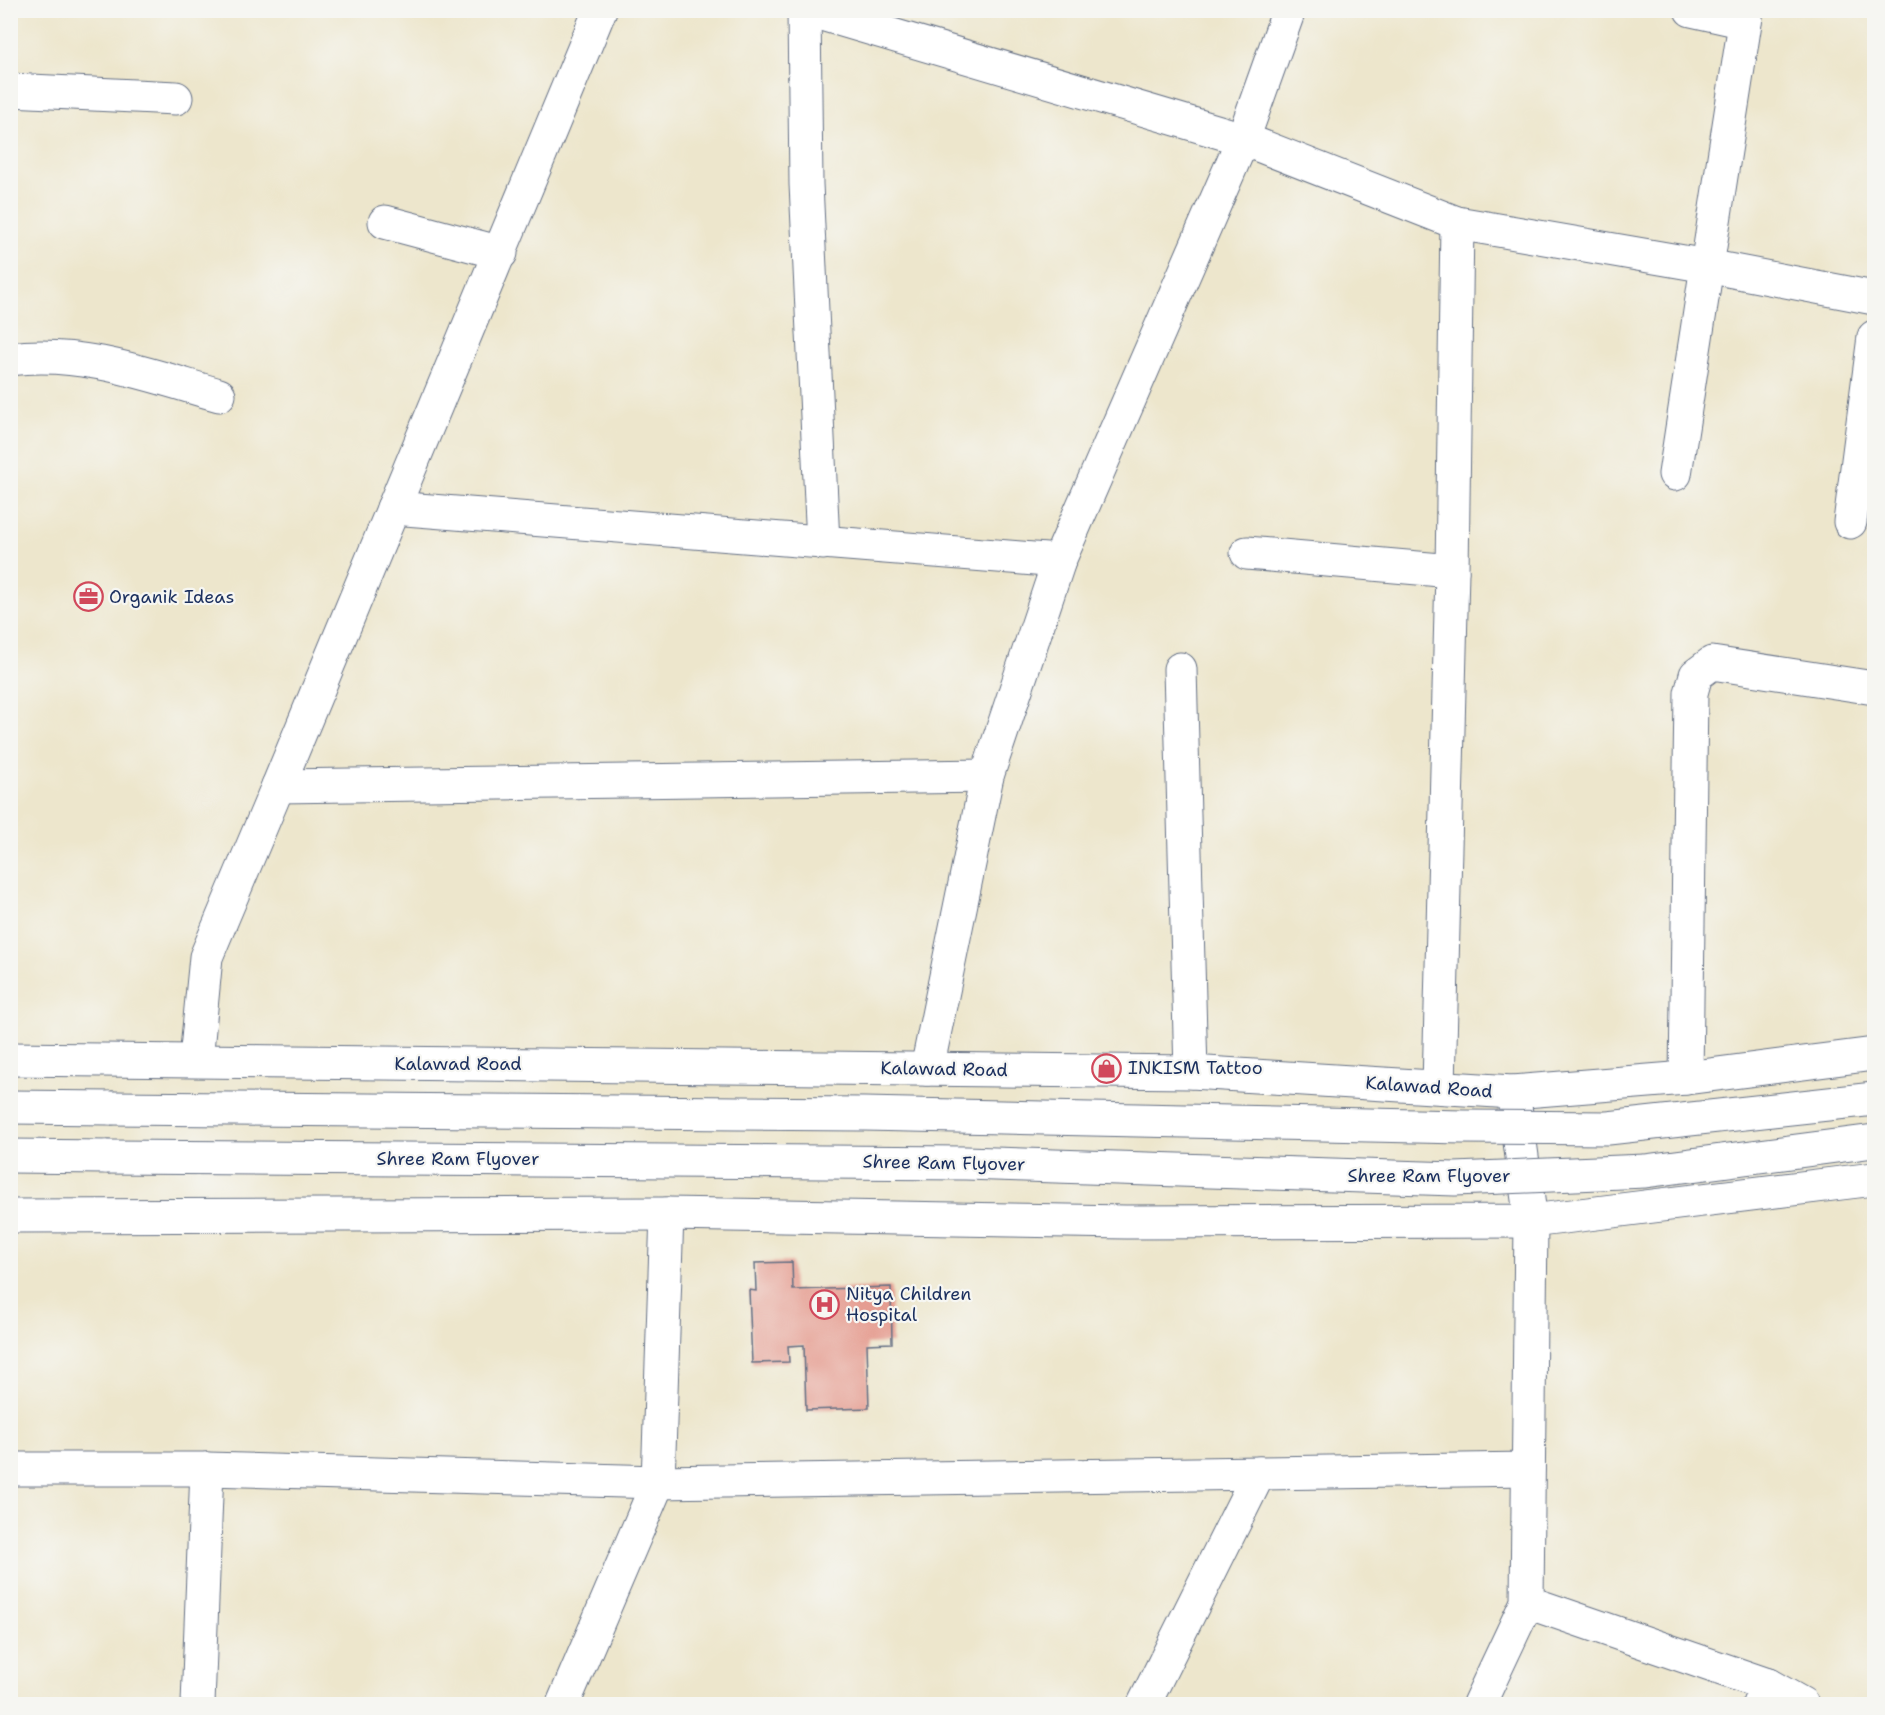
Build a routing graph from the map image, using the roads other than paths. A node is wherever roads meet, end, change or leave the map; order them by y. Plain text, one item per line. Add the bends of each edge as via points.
1 (600, 10) edge
2 (806, 10) edge
3 (1289, 10) edge
4 (1691, 10) edge
5 (1746, 16) edge
6 (10, 90) edge
7 (176, 98) dead end
8 (1243, 139) junction
9 (385, 222) dead end
10 (1457, 223) junction
11 (501, 253) junction
12 (1707, 266) junction
13 (1875, 297) edge
14 (1875, 337) edge
15 (10, 359) edge
16 (219, 395) dead end
17 (1675, 474) dead end
18 (393, 508) junction
19 (1850, 522) dead end
20 (823, 543) junction
21 (1247, 553) dead end
22 (1059, 561) junction
23 (1452, 571) junction
24 (1180, 669) dead end
25 (1875, 688) edge
26 (987, 776) junction
27 (278, 786) junction
28 (1875, 1054) edge
29 (10, 1059) edge
30 (196, 1060) junction
31 (927, 1069) junction
32 (1191, 1072) junction
33 (1686, 1078) junction
34 (1439, 1086) junction
35 (1514, 1092) junction
36 (1875, 1099) edge
37 (10, 1107) edge
38 (1875, 1141) edge
39 (10, 1156) edge
40 (1875, 1179) edge
41 (667, 1214) junction
42 (10, 1216) edge
43 (1531, 1221) junction
44 (10, 1468) edge
45 (207, 1469) junction
46 (1528, 1469) junction
47 (1259, 1473) junction
48 (658, 1482) junction
49 (1527, 1602) junction
50 (1763, 1695) edge
51 (198, 1704) edge
52 (563, 1704) edge
53 (1144, 1704) edge
54 (1479, 1704) edge
55 (1802, 1704) edge

1 - 11 street
2 - 8 street
2 - 20 street via 806,184
3 - 8 street
4 - 5 street
5 - 12 street
6 - 7 street
8 - 10 street
8 - 22 street
9 - 11 street
10 - 12 street
10 - 23 street
11 - 18 street
12 - 13 street
12 - 17 street
14 - 19 street
15 - 16 street via 35,356 118,367
18 - 20 street
18 - 27 street
20 - 22 street
21 - 23 street
22 - 26 street
23 - 34 street
24 - 32 street
25 - 33 street via 1712,663 1696,675 1691,693
26 - 27 street
26 - 31 street
27 - 30 street via 206,957
28 - 33 street, Kalawad Road
29 - 30 street, Kalawad Road
30 - 31 street, Kalawad Road
31 - 32 street, Kalawad Road
32 - 34 street, Kalawad Road
33 - 35 street, Kalawad Road
34 - 35 street, Kalawad Road
35 - 43 street
36 - 37 street, bridge via 1608,1128 864,1113
38 - 39 street, Shree Ram Flyover, bridge via 1645,1170 1455,1179 966,1162
40 - 43 street
41 - 42 street
41 - 43 street via 1126,1222
41 - 48 street
43 - 46 street
44 - 45 street
45 - 48 street
45 - 51 street
46 - 47 street
46 - 49 street
47 - 48 street
47 - 53 street
48 - 52 street
49 - 50 street
49 - 54 street
50 - 55 street

